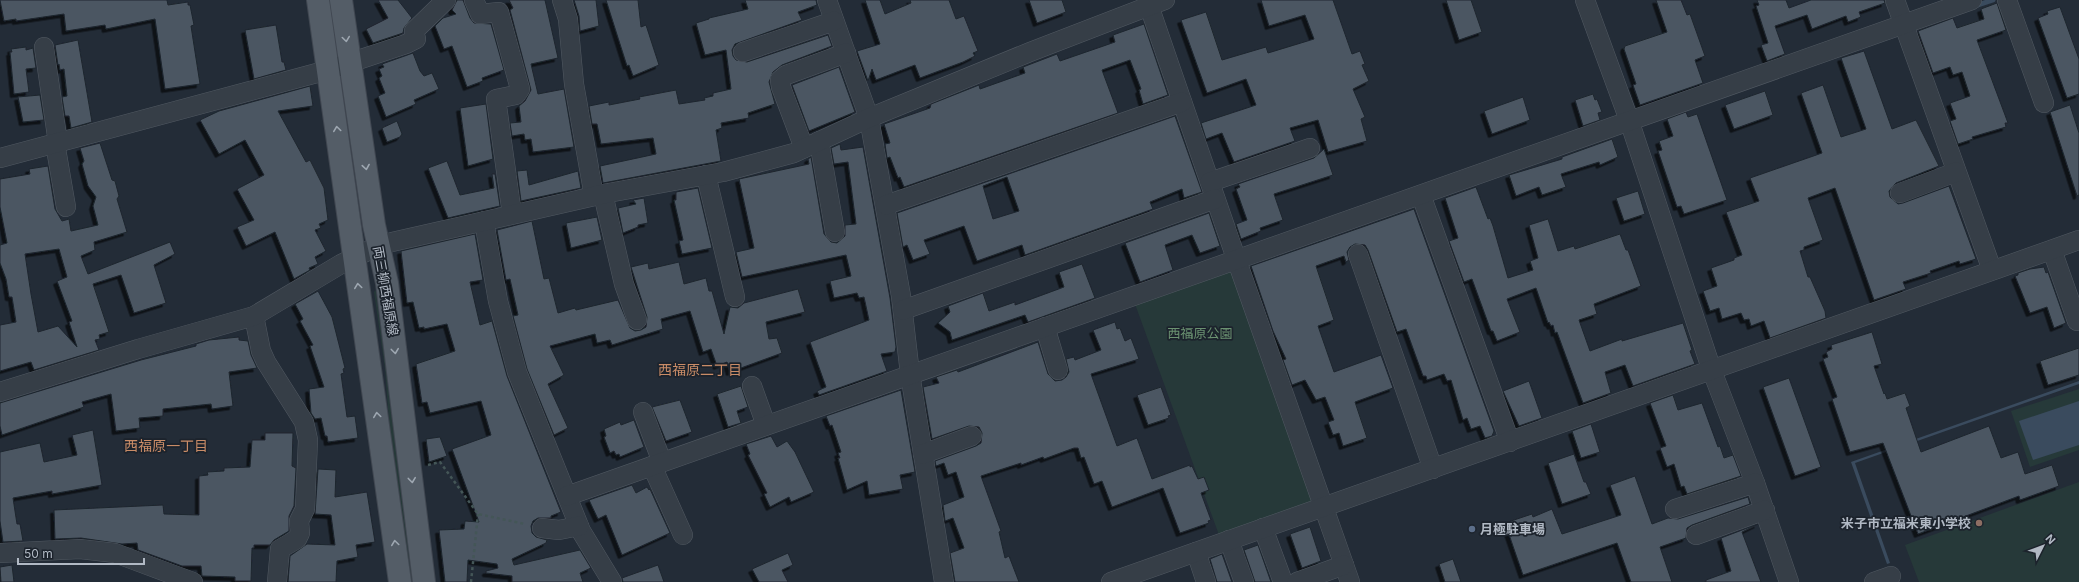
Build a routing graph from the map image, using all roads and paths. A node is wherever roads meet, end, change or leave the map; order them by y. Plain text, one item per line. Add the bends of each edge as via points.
1 (318, 0) edge
2 (341, 0) edge
3 (446, 0) edge
4 (474, 0) edge
5 (562, 0) edge
6 (827, 0) edge
7 (1585, 0) edge
8 (1895, 0) edge
9 (1972, 0) edge
10 (2007, 0) edge
11 (1154, 2) edge
12 (834, 21) junction
13 (1903, 25) junction
14 (44, 47) dead end
15 (743, 52) dead end
16 (846, 53) junction
17 (350, 63) junction
18 (328, 70) junction
19 (1182, 102) junction
20 (2044, 103) dead end
21 (869, 118) junction
22 (1629, 120) junction
23 (56, 143) junction
24 (811, 145) junction
25 (1310, 148) dead end
26 (0, 158) edge
27 (1956, 172) junction
28 (706, 175) junction
29 (1213, 191) junction
30 (1900, 193) dead end
31 (598, 195) junction
32 (1421, 195) junction
33 (886, 206) junction
34 (66, 207) dead end
35 (512, 214) junction
36 (484, 221) junction
37 (1284, 230) dead end
38 (835, 232) dead end
39 (2079, 240) edge
40 (378, 246) junction
41 (2052, 250) junction
42 (1358, 254) dead end
43 (1235, 255) junction
44 (354, 257) junction
45 (1992, 270) junction
46 (735, 297) dead end
47 (903, 310) junction
48 (254, 316) junction
49 (637, 320) dead end
50 (2077, 321) dead end
51 (1044, 327) junction
52 (1058, 370) dead end
53 (1712, 371) junction
54 (910, 374) junction
55 (752, 386) dead end
56 (0, 392) edge
57 (643, 412) dead end
58 (766, 425) junction
59 (972, 436) dead end
60 (1510, 442) junction
61 (924, 454) junction
62 (657, 464) junction
63 (423, 466) dead end
64 (1433, 469) junction
65 (1755, 482) junction
66 (567, 496) junction
67 (1325, 507) junction
68 (1675, 509) dead end
69 (1765, 510) junction
70 (478, 514) junction
71 (1317, 524) dead end
72 (579, 526) junction
73 (542, 528) joint
74 (1263, 528) junction
75 (683, 535) dead end
76 (1696, 535) dead end
77 (1229, 540) junction
78 (1196, 552) junction
79 (0, 553) edge
80 (1342, 572) edge
81 (1891, 576) dead end
82 (193, 582) edge
83 (277, 582) edge
84 (400, 582) edge
85 (424, 582) edge
86 (471, 582) edge
87 (612, 582) edge
88 (944, 582) edge
89 (1111, 582) edge
90 (1206, 582) edge
91 (1244, 582) edge
92 (1283, 582) edge
93 (1297, 582) edge
94 (1789, 582) edge
95 (1874, 582) edge

1 - 18 main road, 両三柳西福原線
2 -> 17 main road, 両三柳西福原線
3 - 17 street via 414,31 416,39
4 - 35 street via 480,14 499,12 520,89 516,95 496,99
5 - 31 street via 568,19 574,84
6 - 12 street
7 - 22 street
8 - 13 street
9 - 13 street
10 - 20 street
11 - 19 street
11 - 21 street
12 - 15 street
12 - 16 street
13 - 22 street
13 - 27 street
14 - 23 street
16 - 21 street
16 - 24 street via 786,75 780,80 781,87
17 - 18 street
17 -> 40 main road, 両三柳西福原線
18 - 23 street
44 -> 18 main road, 両三柳西福原線
19 - 29 street
19 - 33 street
21 - 24 street
21 - 33 street
22 - 32 street
22 - 53 street
23 - 26 street
23 - 34 street
24 - 28 street via 794,153
24 - 38 street
25 - 29 street
27 - 30 street
27 - 45 street
28 - 31 street
28 - 46 street
29 - 43 street
29 - 47 street
31 - 35 street
31 - 49 street
32 - 43 street
32 - 60 street
33 - 47 street
35 - 36 street
36 - 40 street
36 - 66 street via 498,301 517,372
37 - 43 street
39 - 41 street
40 - 44 street
40 -> 85 main road, 両三柳西福原線 via 387,283
41 - 45 street
41 - 50 street
42 - 64 street
43 - 51 street
43 - 67 street
44 - 48 street
84 -> 44 main road, 両三柳西福原線
45 - 53 street
47 - 54 street
48 - 56 street
48 - 83 street via 261,351 304,422 308,440 305,509 299,521 300,533 297,539 280,548
51 - 52 street
51 - 54 street
53 - 60 street
53 - 65 street
54 - 58 street
54 - 61 street
55 - 58 street
57 - 62 street
58 - 62 street
59 - 61 street
60 - 64 street
61 - 88 street
62 - 66 street
62 - 75 street
63 - 70 path via 440,462
64 - 67 street
65 - 68 street
65 - 69 street
66 - 72 street
67 - 74 street
67 - 80 street
69 - 76 street
69 - 94 street
70 - 73 path
70 - 86 path
71 - 80 street
72 - 73 street via 559,530
72 - 87 street
74 - 77 street
74 - 92 street
77 - 78 street
77 - 91 street
78 - 89 street
78 - 90 street
79 - 82 street via 80,549 115,553
80 - 93 street
81 - 95 street

